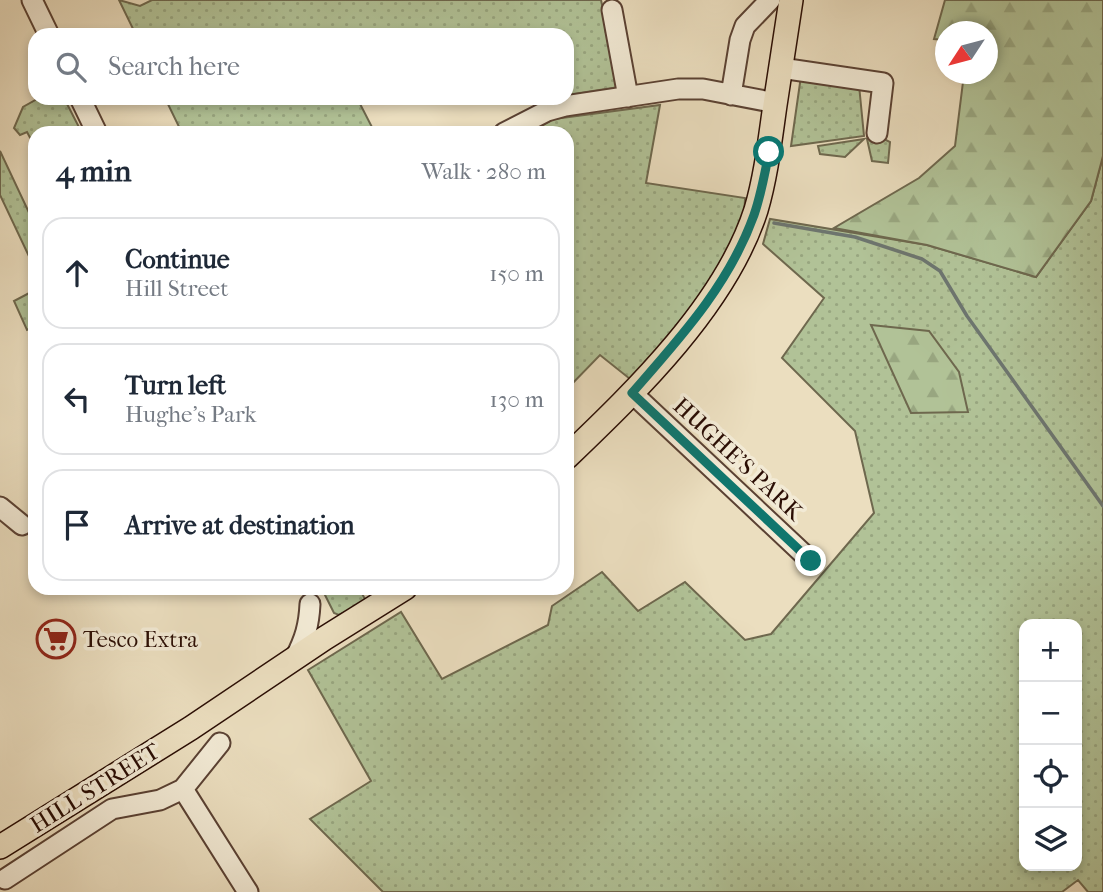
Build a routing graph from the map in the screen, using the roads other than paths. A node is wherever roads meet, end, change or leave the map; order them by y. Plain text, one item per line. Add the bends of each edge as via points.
1 (32, 0) edge
2 (770, 0) edge
3 (791, 0) edge
4 (612, 10) dead end
5 (46, 28) edge
6 (781, 68) junction
7 (731, 95) junction
8 (628, 97) junction
9 (776, 103) junction
10 (83, 105) edge
11 (94, 126) edge
12 (518, 126) edge
13 (877, 134) dead end
14 (632, 393) junction
15 (574, 450) edge
16 (811, 561) dead end
17 (394, 595) edge
18 (306, 596) edge
19 (324, 638) junction
20 (295, 658) junction
21 (220, 743) dead end
22 (183, 789) junction
23 (0, 847) edge
24 (6, 881) edge
25 (248, 892) edge

1 - 5 street
2 - 7 street via 745,26
3 - 6 main road
4 - 8 street
6 - 9 main road
6 - 13 street via 883,83
7 - 8 street via 678,89
7 - 9 street
8 - 12 street via 548,111
9 - 14 main road via 757,206 732,264 694,320
10 - 11 street
14 - 15 main road
14 - 16 street, HUGHE'S PARK
17 - 19 main road
18 - 19 street
18 - 20 street via 308,628
19 - 20 main road
20 - 23 main road, HILL STREET
21 - 22 street
22 - 24 street via 160,800 112,810
22 - 25 street

